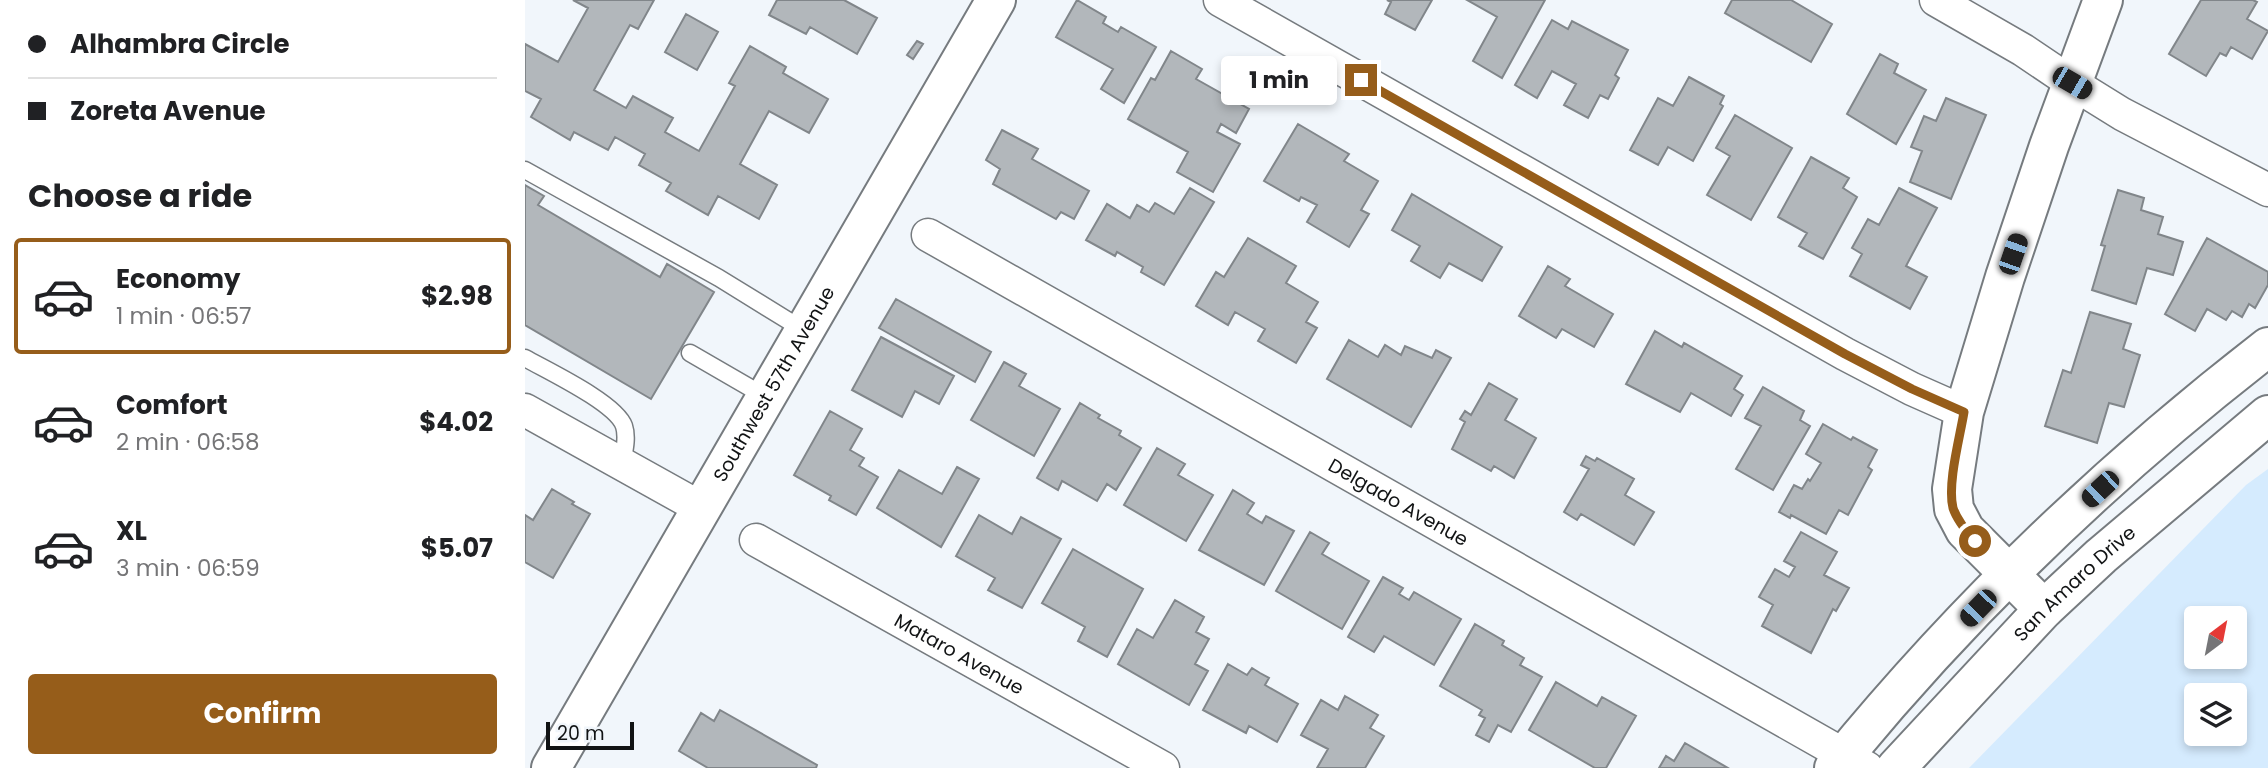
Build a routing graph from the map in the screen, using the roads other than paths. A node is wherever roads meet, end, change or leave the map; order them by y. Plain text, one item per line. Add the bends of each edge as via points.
1 (996, 0) edge
2 (1220, 0) edge
3 (1936, 0) edge
4 (2103, 0) edge
5 (2072, 83) junction
6 (525, 170) edge
7 (2268, 190) edge
8 (928, 235) dead end
9 (805, 331) junction
10 (2268, 347) edge
11 (690, 354) dead end
12 (525, 358) edge
13 (766, 397) junction
14 (525, 410) edge
15 (1964, 412) junction
16 (2268, 415) edge
17 (622, 464) junction
18 (701, 508) junction
19 (756, 540) dead end
20 (2009, 575) junction
21 (2044, 609) junction
22 (1849, 764) edge
23 (551, 768) edge
24 (1163, 768) edge
25 (1896, 768) edge

1 - 9 street, Southwest 57th Avenue
2 - 15 street via 1845,354
3 - 5 street
4 - 5 street
5 - 7 street
5 - 15 street
6 - 9 lane
8 - 22 street, Delgado Avenue
9 - 13 street, Southwest 57th Avenue
10 - 20 street via 2140,452
11 - 13 lane
12 - 17 lane via 619,416 626,434
13 - 18 street, Southwest 57th Avenue
14 - 17 street
15 - 20 street via 1952,489 1954,509 1965,530
16 - 21 street, San Amaro Drive
17 - 18 street
18 - 23 street, Southwest 57th Avenue
19 - 24 street, Mataro Avenue
20 - 21 street
20 - 22 street via 1920,669
21 - 25 street, San Amaro Drive

